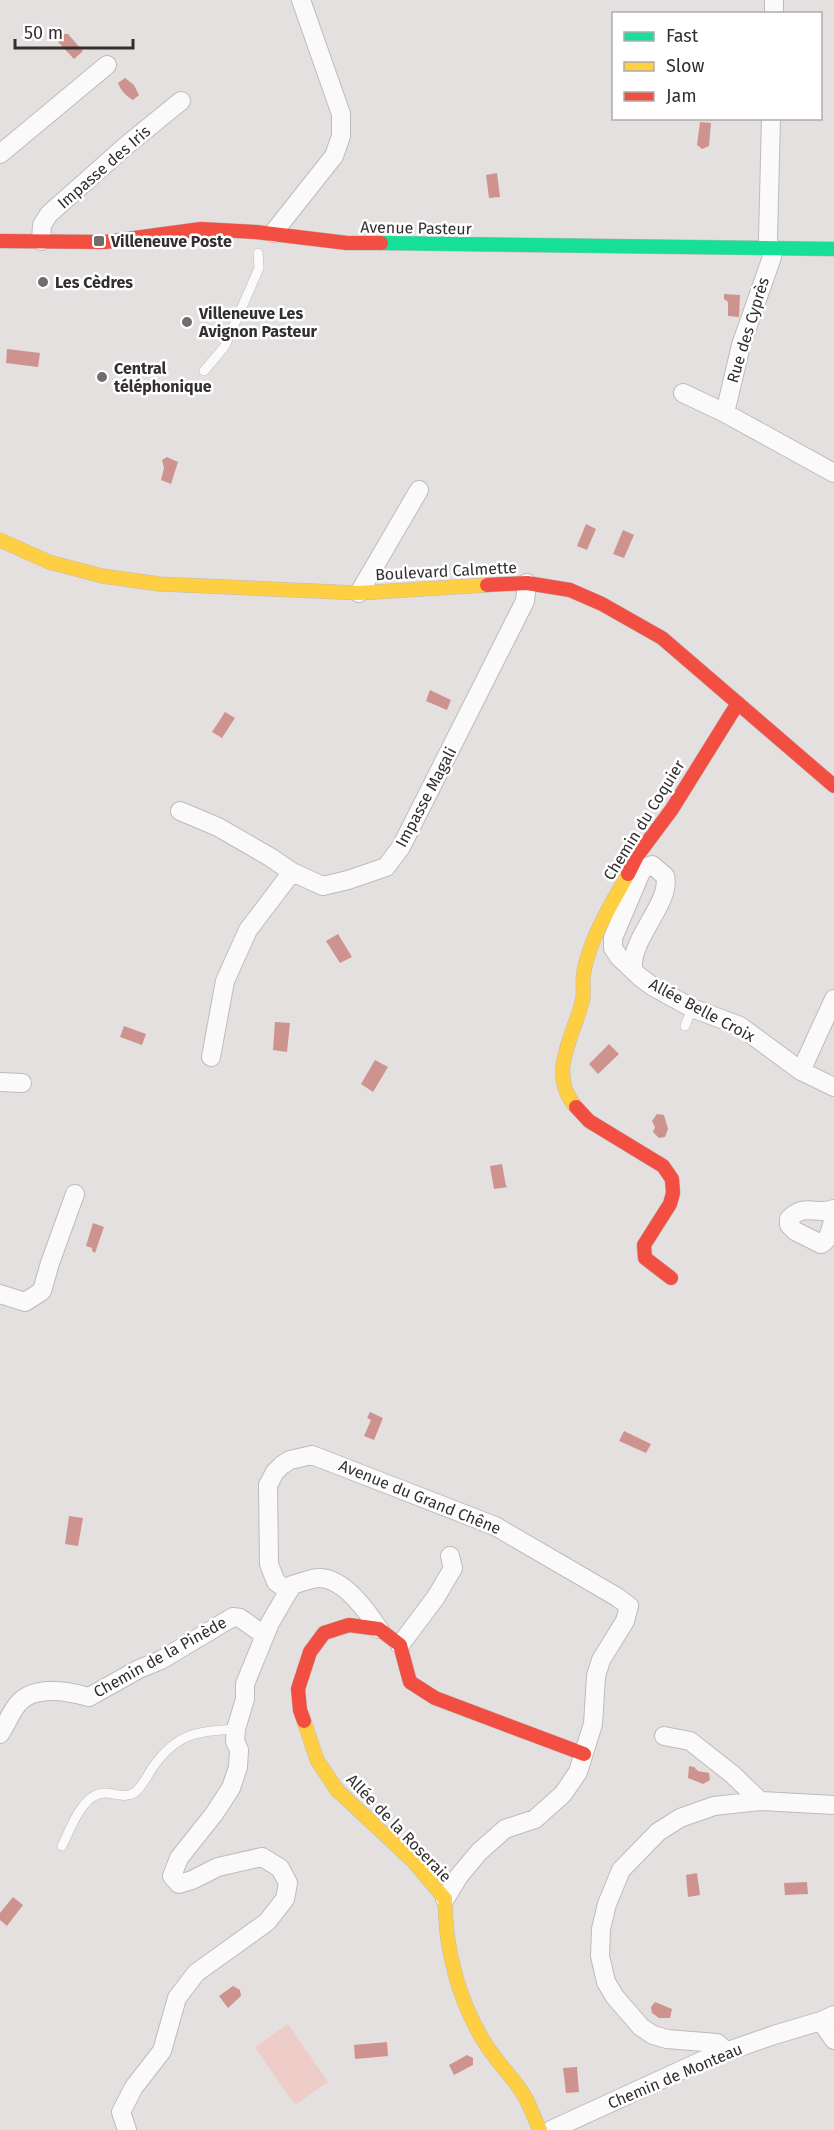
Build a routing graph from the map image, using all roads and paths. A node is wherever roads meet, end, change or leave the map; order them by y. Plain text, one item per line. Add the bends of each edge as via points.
1 (308, 5) edge
2 (107, 65) dead end
3 (181, 101) dead end
4 (771, 120) edge
5 (4, 144) edge
6 (273, 233) junction
7 (0, 240) edge
8 (41, 241) junction
9 (770, 248) junction
10 (834, 249) edge
11 (258, 253) dead end
12 (204, 371) dead end
13 (683, 393) dead end
14 (724, 413) junction
15 (834, 473) edge
16 (419, 490) dead end
17 (0, 540) edge
18 (527, 583) junction
19 (359, 592) junction
20 (738, 703) junction
21 (834, 786) edge
22 (180, 811) dead end
23 (292, 872) junction
24 (633, 969) junction
25 (834, 999) edge
26 (692, 1008) junction
27 (685, 1026) dead end
28 (211, 1057) dead end
29 (801, 1071) junction
30 (0, 1082) edge
31 (22, 1083) dead end
32 (834, 1087) edge
33 (75, 1194) dead end
34 (834, 1209) edge
35 (834, 1218) edge
36 (671, 1278) dead end
37 (0, 1294) edge
38 (450, 1556) dead end
39 (289, 1591) junction
40 (379, 1629) junction
41 (264, 1635) junction
42 (400, 1645) junction
43 (236, 1729) junction
44 (0, 1734) edge
45 (664, 1736) dead end
46 (584, 1754) junction
47 (760, 1801) junction
48 (834, 1805) edge
49 (62, 1846) dead end
50 (445, 1899) junction
51 (827, 2018) edge
52 (834, 2040) edge
53 (727, 2052) junction
54 (127, 2130) edge
55 (540, 2130) edge
56 (551, 2130) edge

1 - 6 street via 341,114 341,136 334,156
2 - 5 street
3 - 8 street, Impasse des Iris via 49,214 42,225
4 - 9 street, Rue des Cyprès
6 - 8 street, Avenue Pasteur via 184,230 118,241
6 - 9 street, Avenue Pasteur via 347,243
7 - 8 street, Avenue Pasteur
9 - 10 street, Avenue Pasteur
9 - 14 street, Rue des Cyprès via 771,257 741,345
11 - 12 lane via 259,268 225,346
13 - 14 street
14 - 15 street
16 - 19 street
17 - 19 street, Boulevard Calmette via 50,562 102,576 160,584
18 - 19 street, Boulevard Calmette
18 - 20 street, Boulevard Calmette via 570,590 633,620 662,638
18 - 23 street, Impasse Magali via 525,601 474,706 386,867 323,886
20 - 21 street, Boulevard Calmette
20 - 36 street, Chemin du Coquier via 637,856 596,933 584,971 583,997 561,1070 571,1101 589,1121 663,1166 672,1179 670,1204 644,1245 645,1258
22 - 23 street, Impasse Magali via 218,827
23 - 28 street via 248,930 225,981
24 - 24 street, Allée Belle Croix via 613,948 613,938 641,872 652,866 665,876 666,889 636,947
24 - 26 street, Allée Belle Croix via 652,986
25 - 29 street
26 - 27 lane
26 - 29 street, Allée Belle Croix via 740,1026
29 - 32 street, Allée Belle Croix
30 - 31 street
33 - 37 street via 42,1291 25,1302
34 - 35 street via 802,1209 789,1219 789,1225 821,1244 829,1235
38 - 42 street via 453,1568
39 - 40 street via 292,1585 320,1578 332,1581 365,1607
39 - 41 street
39 - 46 street, Avenue du Grand Chêne via 276,1582 269,1564 268,1485 274,1472 301,1456 334,1462 495,1526 629,1606 596,1676 593,1724
40 - 42 street, Allée de la Roseraie
40 - 50 street, Allée de la Roseraie via 349,1625 324,1633 310,1652 298,1689 300,1710 317,1760 337,1791 413,1861
41 - 43 street via 245,1684 243,1712
41 - 44 street, Chemin de la Pinède via 233,1617 88,1697 57,1690 27,1697 18,1704
42 - 46 street via 410,1682 435,1698
43 - 49 lane via 202,1731 171,1744 135,1792 123,1796 104,1792 93,1795
43 - 54 street via 238,1767 231,1788 179,1858 172,1876 179,1884 218,1867 262,1857 280,1868 288,1883 285,1899 267,1922 196,1973 177,1998 162,2051 134,2087 121,2112
45 - 47 street via 690,1741
46 - 50 street via 578,1772 563,1794 535,1819 504,1829 479,1852
47 - 48 street
47 - 53 street via 714,1806 680,1818 658,1832 621,1870 601,1929 600,1956 606,1982 641,2028 667,2040 717,2043
50 - 55 street, Allée de la Roseraie via 444,1920 451,1955 467,2007 484,2041 523,2094
51 - 52 street
51 - 53 street, Chemin de Monteau
53 - 56 street, Chemin de Monteau

